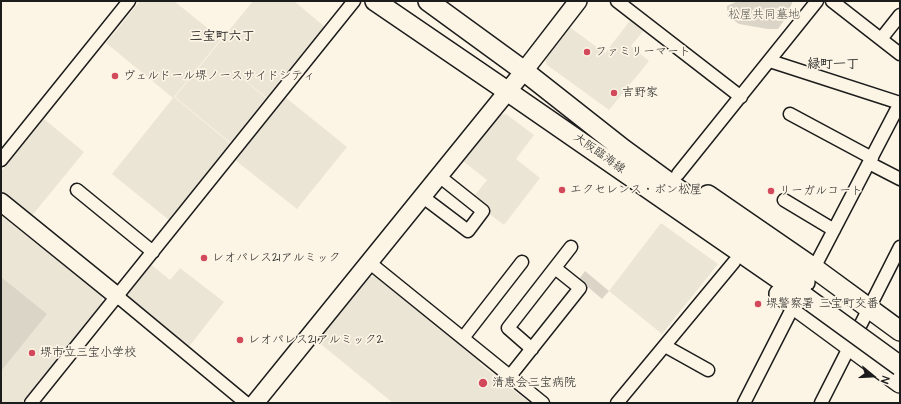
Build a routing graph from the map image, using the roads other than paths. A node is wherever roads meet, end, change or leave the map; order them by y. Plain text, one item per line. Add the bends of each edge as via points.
1 (129, 1) edge
2 (354, 1) edge
3 (375, 1) edge
4 (428, 1) edge
5 (578, 1) edge
6 (617, 1) edge
7 (818, 1) edge
8 (832, 1) edge
9 (900, 15) edge
10 (881, 39) junction
11 (900, 54) edge
12 (770, 61) junction
13 (524, 71) junction
14 (507, 91) junction
15 (741, 97) junction
16 (900, 103) edge
17 (790, 114) dead end
18 (1, 160) edge
19 (871, 160) junction
20 (678, 174) junction
21 (439, 176) junction
22 (900, 179) edge
23 (77, 190) dead end
24 (423, 197) junction
25 (784, 200) dead end
26 (1, 202) edge
27 (834, 230) junction
28 (572, 248) dead end
29 (899, 251) edge
30 (153, 252) junction
31 (522, 262) dead end
32 (734, 262) junction
33 (370, 263) junction
34 (555, 268) junction
35 (814, 268) junction
36 (117, 296) junction
37 (804, 297) junction
38 (870, 309) junction
39 (900, 331) edge
40 (463, 338) junction
41 (665, 346) junction
42 (850, 347) junction
43 (532, 349) junction
44 (900, 350) edge
45 (900, 366) edge
46 (708, 370) dead end
47 (510, 376) junction
48 (900, 383) edge
49 (31, 403) edge
50 (246, 403) edge
51 (255, 403) edge
52 (543, 403) edge
53 (617, 403) edge
54 (744, 403) edge
55 (821, 403) edge

1 - 18 street
2 - 30 street
3 - 14 main road, 大阪臨海線
4 - 13 main road, 大阪臨海線
5 - 13 street
6 - 15 street
7 - 12 street
8 - 10 street
9 - 10 street
10 - 11 street
12 - 15 street
12 - 16 street
13 - 14 street
13 - 20 main road
13 - 37 main road, 大阪臨海線
14 - 21 street
14 - 32 main road via 591,162
14 - 37 main road, 大阪臨海線
15 - 20 street
16 - 19 street
17 - 19 street
19 - 22 street
19 - 27 street
20 - 35 main road
21 - 24 street
21 - 24 street via 483,211 468,231
23 - 30 street
24 - 33 street
25 - 27 street
26 - 36 street
27 - 35 street
28 - 34 street
29 - 38 street
30 - 36 street
31 - 40 street
32 - 37 main road
32 - 41 street
33 - 40 street
33 - 51 street
34 - 43 street via 508,328
34 - 43 street via 580,288
35 - 38 main road
36 - 49 street
36 - 50 street
37 - 42 main road
37 - 44 main road, 大阪臨海線
37 - 45 main road, 大阪臨海線, bridge
37 - 54 street
38 - 39 main road
38 - 42 street
40 - 47 street
41 - 46 street
41 - 53 street
42 - 48 main road
42 - 55 street
43 - 47 street
47 - 52 street

